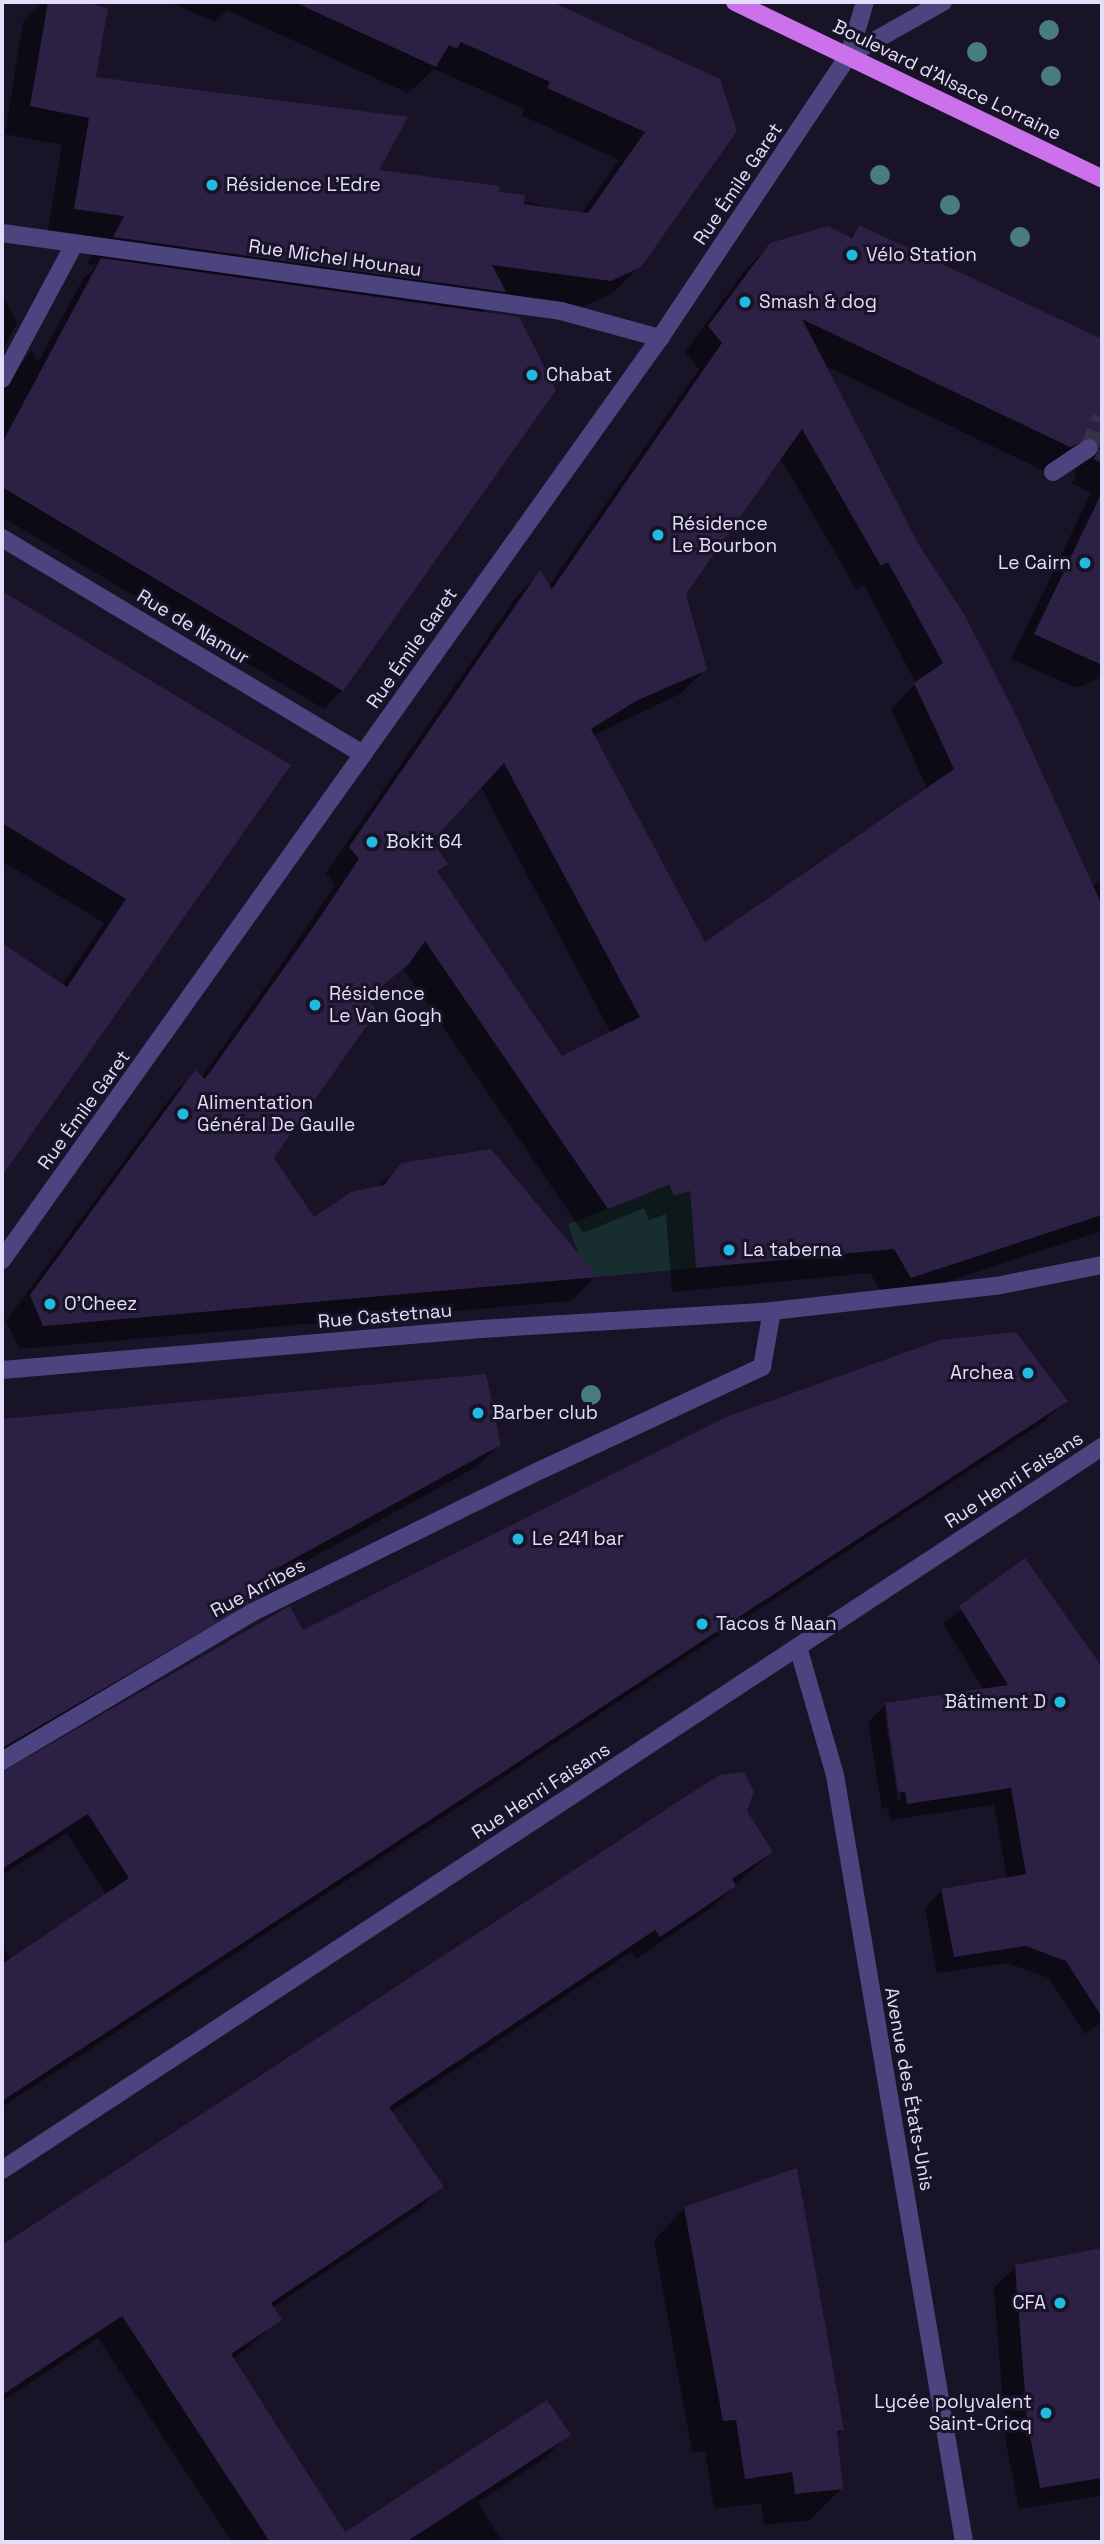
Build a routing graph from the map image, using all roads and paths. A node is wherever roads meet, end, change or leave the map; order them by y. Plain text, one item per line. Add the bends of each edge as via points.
1 (735, 2) edge
2 (865, 2) edge
3 (943, 2) edge
4 (849, 55) junction
5 (1102, 179) edge
6 (2, 233) edge
7 (75, 243) junction
8 (660, 338) junction
9 (2, 379) edge
10 (1089, 448) tunnel mouth
11 (1054, 472) dead end
12 (2, 538) edge
13 (363, 754) junction
14 (2, 1260) edge
15 (1102, 1265) edge
16 (772, 1311) junction
17 (2, 1370) edge
18 (1102, 1447) edge
19 (798, 1647) junction
20 (2, 1761) edge
21 (2, 2170) edge
22 (964, 2542) edge

1 - 4 main road, Boulevard d'Alsace Lorraine
2 - 4 street
3 - 4 street
4 - 5 main road, Boulevard d'Alsace Lorraine
4 - 8 street, Rue Émile Garet
6 - 7 street, Rue Michel Hounau
7 - 8 street, Rue Michel Hounau via 561,311
7 - 9 street
8 - 13 street, Rue Émile Garet
10 - 11 street
12 - 13 street, Rue de Namur
13 - 14 street, Rue Émile Garet
15 - 16 street, Rue Castetnau via 996,1286
16 - 17 street, Rue Castetnau via 493,1328
16 - 20 street, Rue Arribes via 762,1367 251,1613
18 - 19 street, Rue Henri Faisans
19 - 21 street, Rue Henri Faisans
19 - 22 street, Avenue des États-Unis via 835,1775

